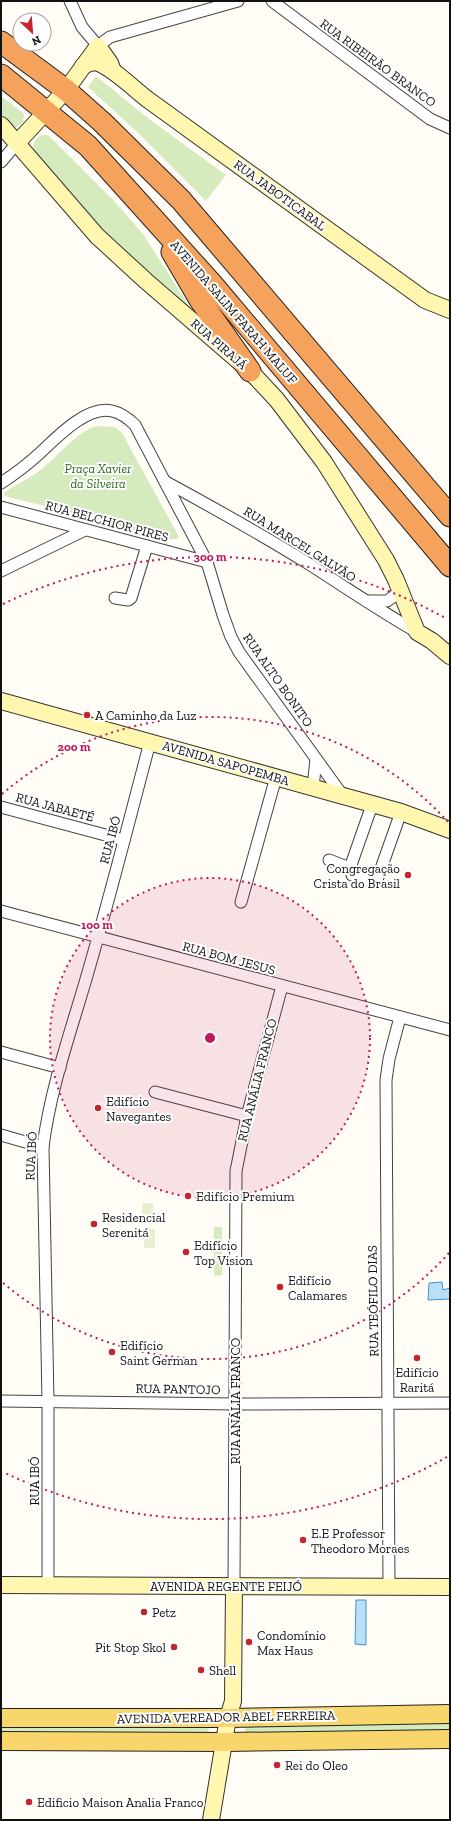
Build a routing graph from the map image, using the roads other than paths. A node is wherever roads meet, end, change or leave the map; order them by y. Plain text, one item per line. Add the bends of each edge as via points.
1 (70, 1) edge
2 (238, 1) edge
3 (272, 1) edge
4 (1, 42) edge
5 (98, 46) junction
6 (83, 66) junction
7 (114, 72) junction
8 (1, 75) edge
9 (66, 90) junction
10 (47, 111) junction
11 (1, 125) edge
12 (450, 128) edge
13 (17, 143) junction
14 (2, 159) edge
15 (152, 217) junction
16 (450, 310) edge
17 (250, 371) junction
18 (166, 482) junction
19 (1, 483) edge
20 (1, 507) edge
21 (450, 516) edge
22 (85, 530) junction
23 (147, 546) junction
24 (207, 562) junction
25 (450, 566) edge
26 (1, 571) edge
27 (401, 592) junction
28 (115, 598) dead end
29 (365, 601) junction
30 (418, 632) junction
31 (450, 656) edge
32 (1, 701) edge
33 (150, 742) junction
34 (316, 759) junction
35 (276, 777) junction
36 (314, 788) junction
37 (343, 796) junction
38 (372, 805) junction
39 (1, 807) edge
40 (401, 812) junction
41 (450, 830) edge
42 (124, 840) junction
43 (328, 860) dead end
44 (352, 875) dead end
45 (241, 902) dead end
46 (1, 911) edge
47 (98, 938) junction
48 (282, 986) junction
49 (400, 1017) junction
50 (450, 1030) edge
51 (1, 1052) edge
52 (60, 1068) junction
53 (155, 1092) dead end
54 (247, 1116) junction
55 (1, 1135) edge
56 (43, 1147) junction
57 (1, 1401) edge
58 (48, 1401) junction
59 (388, 1403) junction
60 (450, 1403) edge
61 (236, 1404) junction
62 (1, 1585) edge
63 (48, 1585) junction
64 (234, 1586) junction
65 (389, 1587) junction
66 (450, 1587) edge
67 (450, 1714) edge
68 (1, 1718) edge
69 (228, 1718) junction
70 (450, 1739) edge
71 (1, 1741) edge
72 (226, 1742) junction
73 (211, 1820) edge

1 - 5 street, RUA JABOTICABAL via 82,27
2 - 5 street via 110,37
3 - 12 street, RUA RIBEIRÃO BRANCO via 430,119
4 - 9 highway
5 - 6 street
5 - 7 street, RUA JABOTICABAL
6 - 7 street, RUA JABOTICABAL via 93,62
6 - 9 street
7 - 16 street, RUA JABOTICABAL via 147,99 425,300
8 - 10 highway, AVENIDA SALIM FARAH MALUF
9 - 10 street
9 - 21 highway via 181,200
10 - 13 street
10 - 15 highway, AVENIDA SALIM FARAH MALUF via 88,146
11 - 13 street, RUA PIRAJÁ
13 - 14 street
13 - 17 street, RUA PIRAJÁ via 97,236
15 - 17 highway via 200,300
15 - 25 highway, AVENIDA SALIM FARAH MALUF via 213,285
17 - 27 street, RUA PIRAJÁ via 288,413 324,462 386,560
18 - 19 street via 135,424 110,410 97,412 80,420
18 - 24 street, RUA ALTO BONITO
18 - 29 street, RUA MARCEL GALVÃO via 231,517
20 - 22 street, RUA BELCHIOR PIRES
22 - 23 street, RUA BELCHIOR PIRES
22 - 26 street
23 - 24 street, RUA BELCHIOR PIRES
23 - 28 street via 131,598
24 - 34 street, RUA ALTO BONITO via 231,637 239,652
27 - 29 street via 387,601
27 - 30 street, RUA PIRAJÁ
29 - 30 street, RUA MARCEL GALVÃO
30 - 31 street
32 - 33 street, AVENIDA SAPOPEMBA
33 - 35 street, AVENIDA SAPOPEMBA
33 - 42 street, RUA IBÓ
34 - 36 street
34 - 37 street, RUA ALTO BONITO
35 - 36 street, AVENIDA SAPOPEMBA
35 - 45 street
36 - 37 street, AVENIDA SAPOPEMBA
37 - 38 street, AVENIDA SAPOPEMBA
38 - 40 street, AVENIDA SAPOPEMBA
38 - 43 street via 351,865 347,867
39 - 42 street, RUA JABAETÉ
40 - 41 street, AVENIDA SAPOPEMBA
40 - 44 street via 378,880 373,882
42 - 47 street, RUA IBÓ
46 - 47 street, RUA BOM JESUS
47 - 48 street, RUA BOM JESUS
47 - 52 street, RUA IBÓ
48 - 49 street, RUA BOM JESUS
48 - 54 street, RUA ANÁLIA FRANCO
49 - 50 street, RUA BOM JESUS
49 - 59 street, RUA TEÓFILO DIAS via 386,1080
51 - 52 street
52 - 56 street, RUA IBÓ
53 - 54 street
54 - 61 street, RUA ANÁLIA FRANCO via 235,1182
55 - 56 street
56 - 58 street, RUA IBÓ
57 - 58 street, RUA PANTOJO
58 - 61 street, RUA PANTOJO
58 - 63 street, RUA IBÓ
59 - 60 street, RUA PANTOJO
59 - 61 street, RUA PANTOJO
59 - 65 street, RUA TEÓFILO DIAS
61 - 64 street, RUA ANÁLIA FRANCO
62 - 63 street, AVENIDA REGENTE FEIJÓ
63 - 64 street, AVENIDA REGENTE FEIJÓ
64 - 65 street, AVENIDA REGENTE FEIJÓ
64 - 69 street, RUA ANÁLIA FRANCO via 233,1701
65 - 66 street, AVENIDA REGENTE FEIJÓ
67 - 69 main road, AVENIDA VEREADOR ABEL FERREIRA
68 - 69 main road, AVENIDA VEREADOR ABEL FERREIRA
69 - 72 street, RUA ANÁLIA FRANCO
70 - 72 main road, AVENIDA VEREADOR ABEL FERREIRA
71 - 72 main road, AVENIDA VEREADOR ABEL FERREIRA
72 - 73 street, RUA ANÁLIA FRANCO

